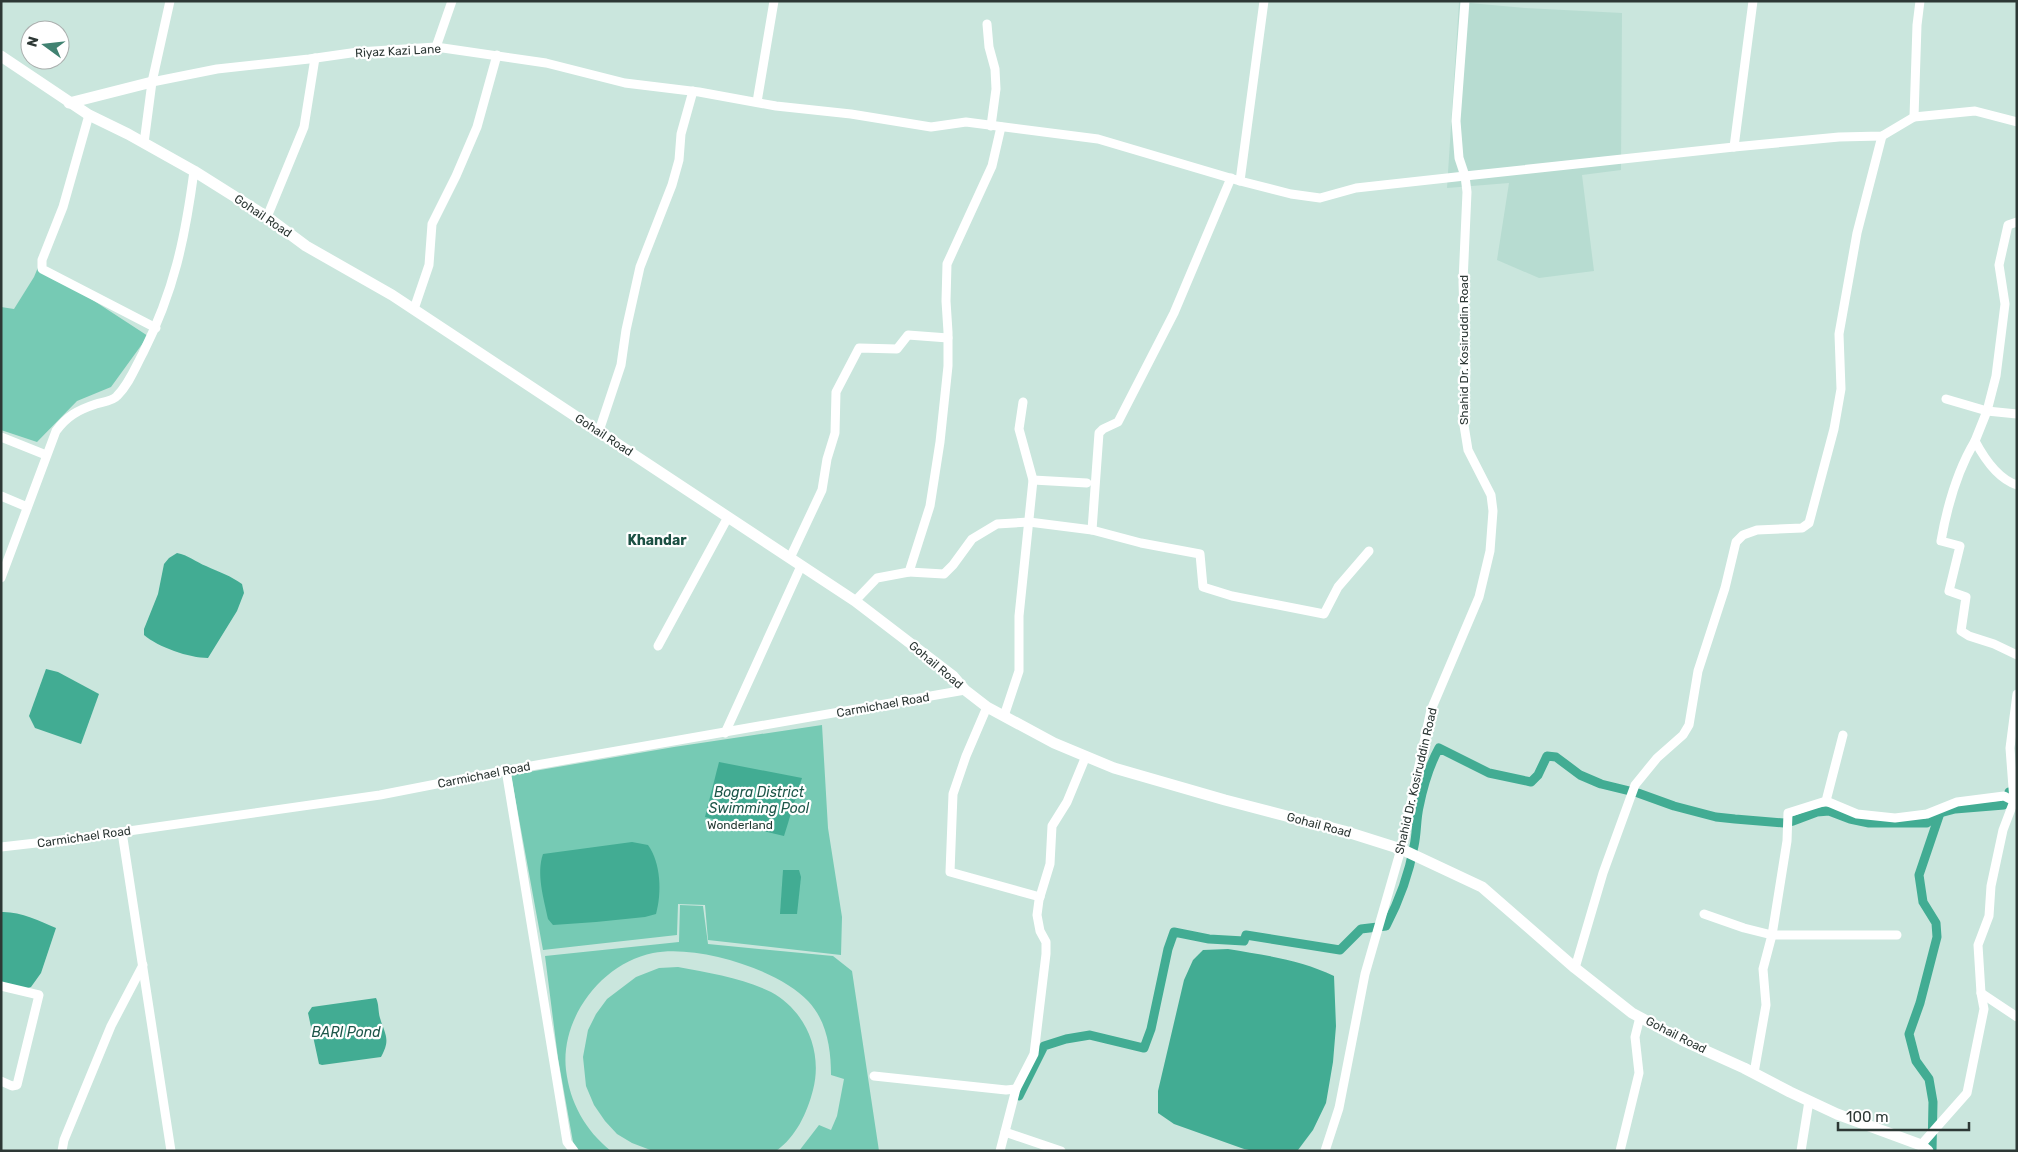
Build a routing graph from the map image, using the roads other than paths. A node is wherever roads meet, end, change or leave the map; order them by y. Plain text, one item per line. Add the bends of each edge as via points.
1 (170, 1) edge
2 (452, 1) edge
3 (774, 1) edge
4 (1264, 1) edge
5 (1464, 1) edge
6 (1753, 1) edge
7 (1920, 1) edge
8 (987, 24) dead end
9 (436, 47) junction
10 (497, 55) junction
11 (1, 56) edge
12 (315, 58) junction
13 (152, 82) junction
14 (693, 91) junction
15 (757, 102) junction
16 (69, 103) junction
17 (89, 115) junction
18 (1914, 117) junction
19 (2017, 122) edge
20 (991, 126) junction
21 (1002, 127) junction
22 (1882, 136) junction
23 (144, 143) junction
24 (1734, 147) junction
25 (194, 171) junction
26 (1465, 176) junction
27 (1236, 180) junction
28 (267, 217) junction
29 (2017, 222) edge
30 (414, 309) junction
31 (156, 328) junction
32 (948, 338) junction
33 (1946, 399) dead end
34 (1023, 402) dead end
35 (1988, 411) junction
36 (2017, 414) edge
37 (599, 431) junction
38 (1, 437) edge
39 (1975, 441) junction
40 (46, 455) junction
41 (1033, 480) junction
42 (1087, 483) dead end
43 (2017, 485) edge
44 (1, 496) edge
45 (28, 507) junction
46 (728, 517) junction
47 (1029, 522) junction
48 (1092, 530) junction
49 (1369, 551) dead end
50 (790, 558) junction
51 (801, 566) junction
52 (909, 572) junction
53 (1, 578) edge
54 (855, 601) junction
55 (658, 646) dead end
56 (2017, 656) edge
57 (965, 690) junction
58 (2017, 694) edge
59 (987, 707) junction
60 (1004, 716) junction
61 (725, 733) junction
62 (1843, 735) dead end
63 (1086, 756) junction
64 (506, 770) junction
65 (2011, 799) edge
66 (1826, 801) junction
67 (122, 832) junction
68 (1, 847) edge
69 (1404, 850) junction
70 (1040, 897) junction
71 (1704, 914) dead end
72 (1772, 935) junction
73 (1897, 935) dead end
74 (143, 965) junction
75 (1575, 968) junction
76 (1, 986) edge
77 (1981, 992) junction
78 (1640, 1017) junction
79 (2017, 1017) edge
80 (1754, 1073) junction
81 (874, 1076) dead end
82 (1, 1081) edge
83 (1016, 1088) junction
84 (1809, 1101) junction
85 (1006, 1132) junction
86 (1926, 1146) edge
87 (62, 1151) edge
88 (171, 1151) edge
89 (574, 1151) edge
90 (1000, 1151) edge
91 (1061, 1151) edge
92 (1325, 1151) edge
93 (1620, 1151) edge
94 (1801, 1151) edge

1 - 13 street
2 - 9 street
3 - 15 street
4 - 27 street
5 - 26 street, Shahid Dr. Kosiruddin Road via 1456,121 1459,158
6 - 24 street
7 - 18 street
8 - 20 street via 996,89
9 - 10 street, Riyaz Kazi Lane
9 - 12 street, Riyaz Kazi Lane
10 - 14 street, Riyaz Kazi Lane via 625,82
10 - 30 street via 477,127 432,224 429,264
11 - 16 main road, Gohail Road
12 - 13 street, Riyaz Kazi Lane via 217,68
12 - 28 street via 304,127
13 - 16 main road, Riyaz Kazi Lane
13 - 23 street
14 - 15 street, Riyaz Kazi Lane
14 - 37 street via 681,134 679,160 640,267 621,365
15 - 20 street, Riyaz Kazi Lane via 931,127 966,122
16 - 17 main road, Gohail Road
17 - 23 main road, Gohail Road
17 - 31 street via 42,268
18 - 19 street via 1975,111
18 - 22 street
20 - 21 street, Riyaz Kazi Lane
21 - 27 street, Riyaz Kazi Lane via 1098,139
21 - 32 street via 992,166 947,264
22 - 24 street, Riyaz Kazi Lane
22 - 75 street via 1856,232 1839,334 1841,389 1834,429 1808,523 1802,528 1757,530 1736,542 1698,672 1689,725 1683,735 1657,758 1632,792
23 - 25 main road, Gohail Road
24 - 26 street, Riyaz Kazi Lane
25 - 28 main road, Gohail Road
25 - 31 street via 181,253
26 - 27 street, Riyaz Kazi Lane via 1356,188 1320,198
26 - 69 street, Shahid Dr. Kosiruddin Road via 1463,282 1466,372 1463,418 1468,450 1490,495 1493,511 1490,551 1479,597 1431,710
27 - 48 street via 1118,422 1098,432
28 - 30 main road, Gohail Road via 306,246
29 - 35 street via 2008,225 1999,265 2005,304
30 - 37 main road, Gohail Road
31 - 40 street via 116,398 86,407 66,418 56,431
32 - 50 street via 908,335 896,349 859,348 836,392 835,433 822,490
32 - 52 street via 936,475 930,506
33 - 35 street
34 - 41 street via 1019,430
35 - 36 street
35 - 39 street
37 - 46 main road, Gohail Road
38 - 40 street
39 - 43 street via 1990,464
39 - 56 street via 1966,456 1944,522 1941,541 1960,546 1949,591 1966,597 1961,631
40 - 45 street
41 - 42 street
41 - 47 street
44 - 45 street
45 - 53 street
46 - 50 main road, Gohail Road
46 - 55 street
47 - 48 street
47 - 52 street via 996,524 972,539 944,574
47 - 60 street via 1019,616 1019,672
48 - 49 street via 1200,554 1203,587 1324,614 1338,587
50 - 51 main road, Gohail Road
51 - 54 main road, Gohail Road
51 - 61 street
52 - 54 street via 877,578
54 - 57 main road, Gohail Road via 953,676
57 - 59 main road, Gohail Road
57 - 61 street, Carmichael Road
58 - 65 street via 2010,748
59 - 60 main road, Gohail Road
59 - 70 street via 953,794 950,872
60 - 63 main road, Gohail Road
61 - 64 street, Carmichael Road
62 - 66 street
63 - 69 main road, Gohail Road via 1155,781
63 - 70 street via 1052,826 1050,864
64 - 67 street, Carmichael Road via 380,795
64 - 89 street via 567,1142
65 - 66 street via 1957,802 1927,814 1896,818 1857,814
65 - 77 street via 1991,886 1989,916 1978,945
66 - 72 street via 1788,813
67 - 68 street, Carmichael Road
67 - 74 street
69 - 75 main road, Gohail Road via 1482,887
69 - 92 street, Shahid Dr. Kosiruddin Road via 1370,955 1339,1108
70 - 83 street via 1037,916 1046,948 1034,1054
71 - 72 street
72 - 73 street
72 - 80 street via 1763,969 1766,1005
74 - 87 street via 111,1026
74 - 88 street
75 - 78 main road, Gohail Road
76 - 82 street via 39,995 17,1085
77 - 79 street
77 - 86 street via 1984,1009 1968,1093 1935,1129
78 - 80 main road, Gohail Road
78 - 93 street via 1634,1037 1639,1073
80 - 84 main road, Gohail Road
81 - 83 street via 1006,1090
83 - 85 street
84 - 86 main road, Gohail Road
84 - 94 street
85 - 90 street
85 - 91 street

